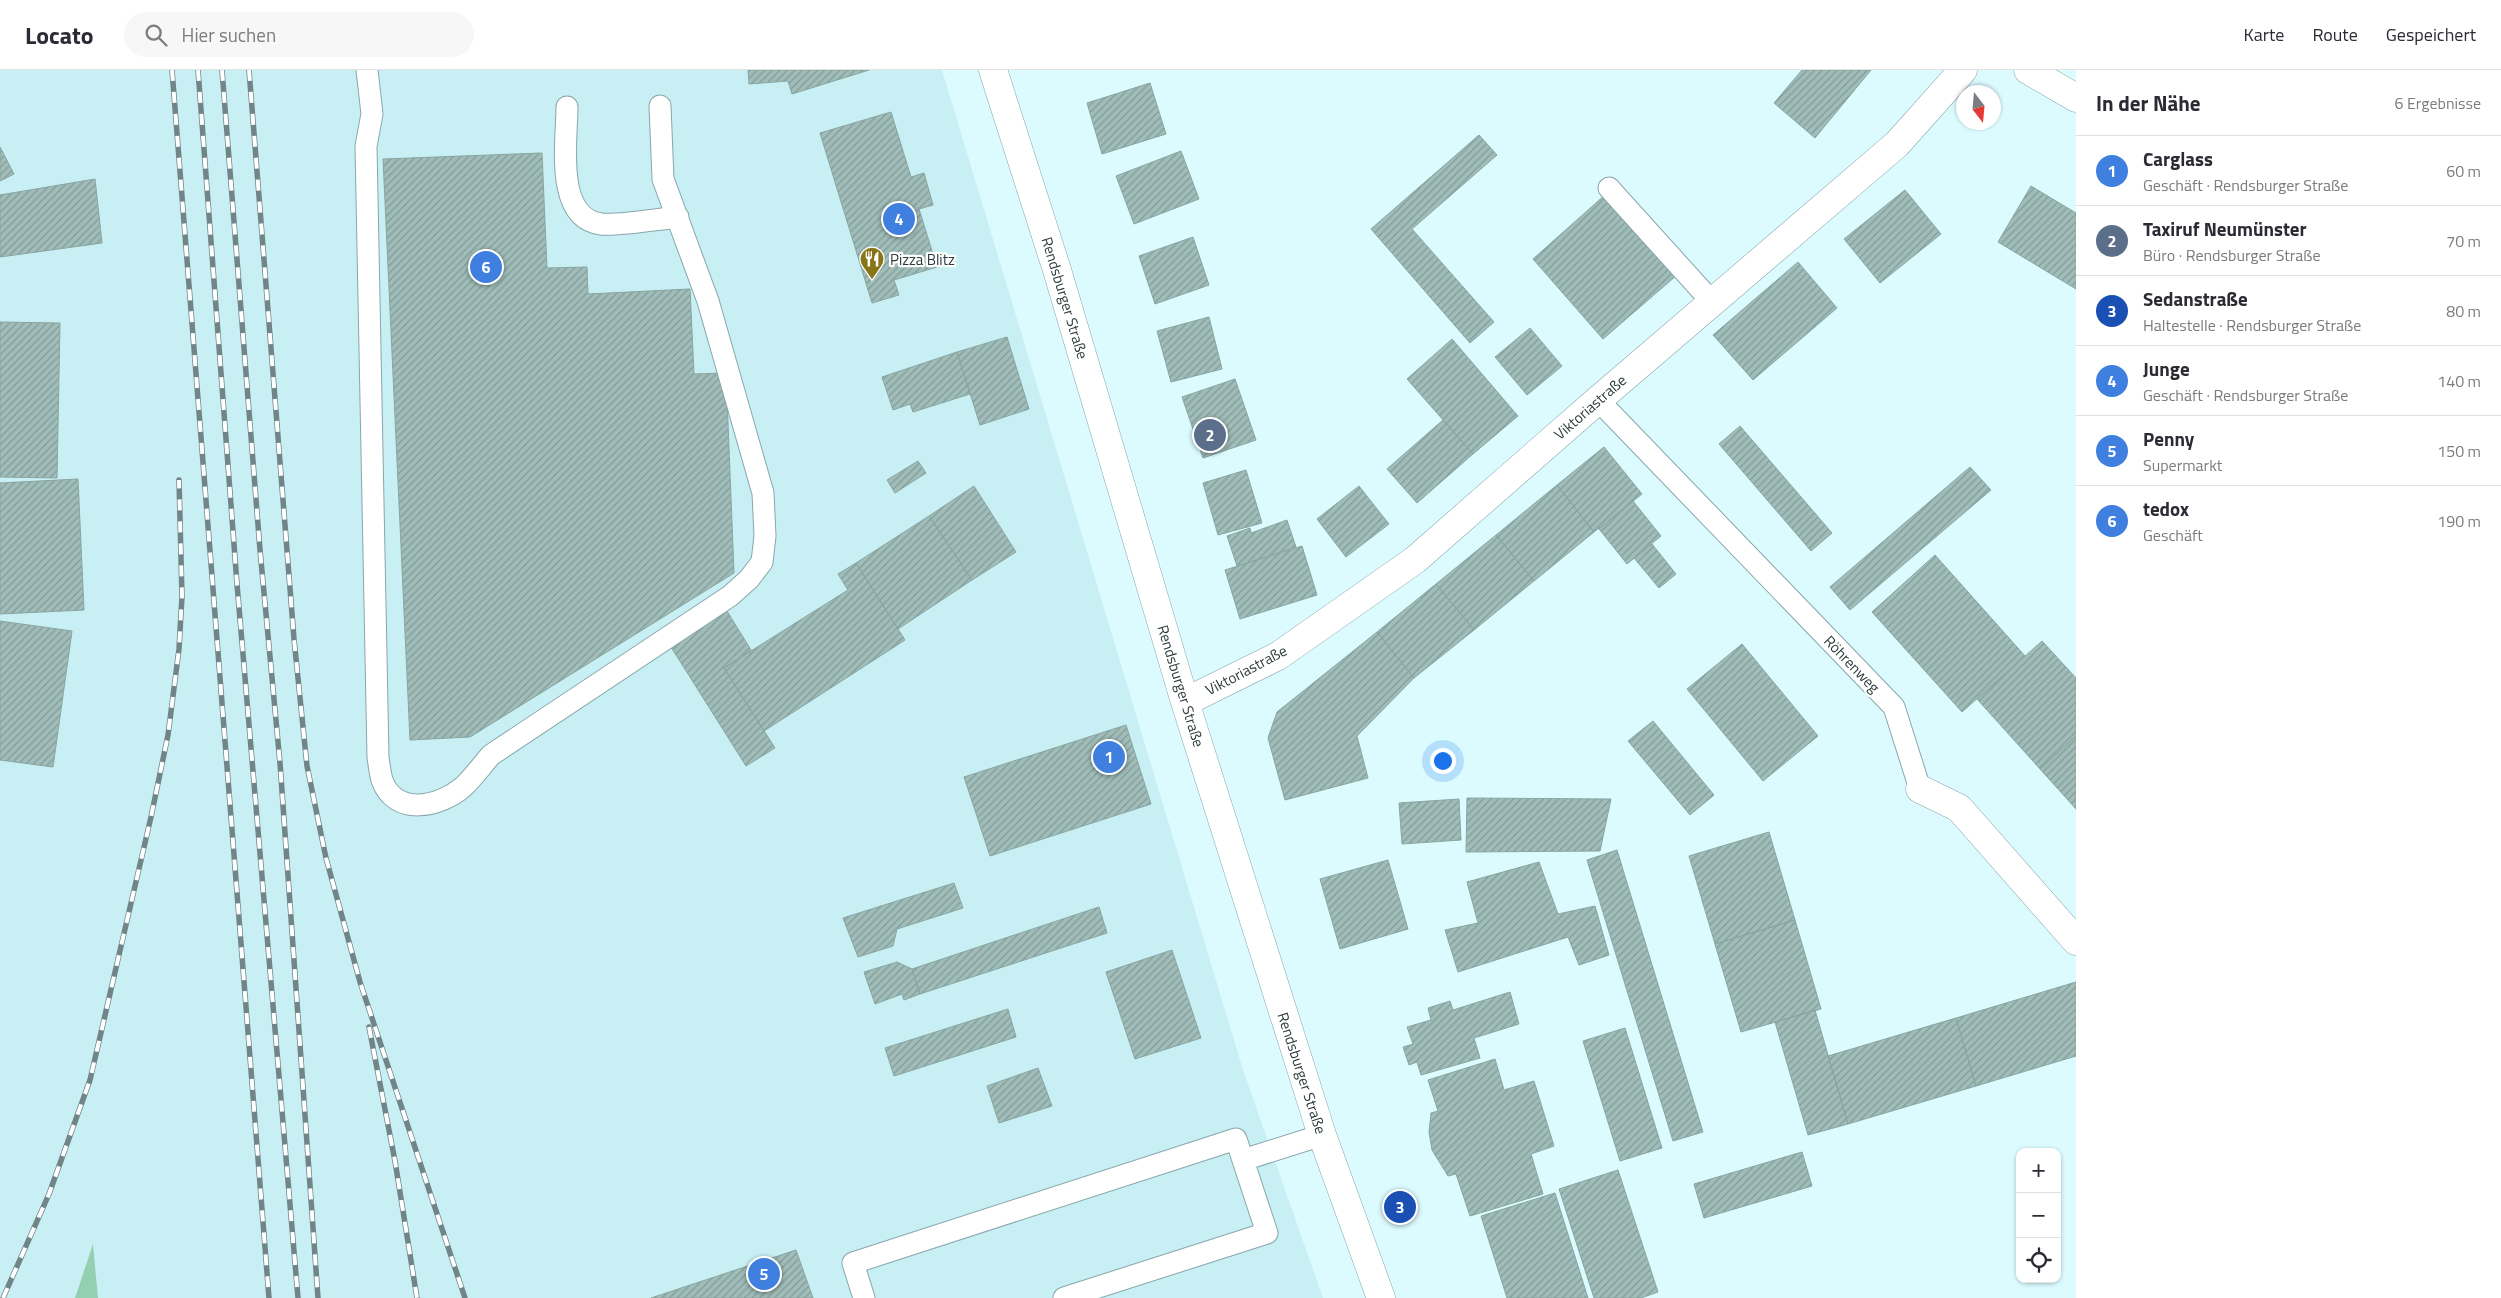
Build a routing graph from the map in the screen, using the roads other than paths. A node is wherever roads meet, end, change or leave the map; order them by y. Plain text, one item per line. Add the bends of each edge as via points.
1 (367, 70) edge
2 (993, 70) edge
3 (1963, 70) edge
4 (2028, 70) edge
5 (2076, 98) edge
6 (660, 106) dead end
7 (567, 107) dead end
8 (1609, 188) dead end
9 (678, 217) junction
10 (1712, 302) junction
11 (1598, 400) junction
12 (1185, 702) junction
13 (1920, 789) joint
14 (2076, 941) edge
15 (1322, 1135) junction
16 (1243, 1160) junction
17 (864, 1298) edge
18 (1064, 1298) edge
19 (1382, 1298) edge

1 - 9 lane via 372,114 366,146 378,757 383,781 393,795 408,805 428,805 463,787 491,755 730,596 762,562 765,536 763,493 708,301
2 - 12 street, Rendsburger Straße via 1057,270
3 - 10 street, Viktoriastraße via 1898,144
4 - 5 street
6 - 9 lane via 663,179
7 - 9 lane via 567,179 570,198 577,211 601,224
8 - 10 lane
10 - 11 street, Viktoriastraße
11 - 12 street, Viktoriastraße via 1415,560 1278,656
11 - 13 lane, Röhrenweg via 1894,708
12 - 15 street, Rendsburger Straße
13 - 14 street, Röhrenweg via 1959,808
15 - 16 lane
15 - 19 street, Rendsburger Straße
16 - 17 lane via 1236,1139 853,1263
16 - 18 lane via 1267,1233

